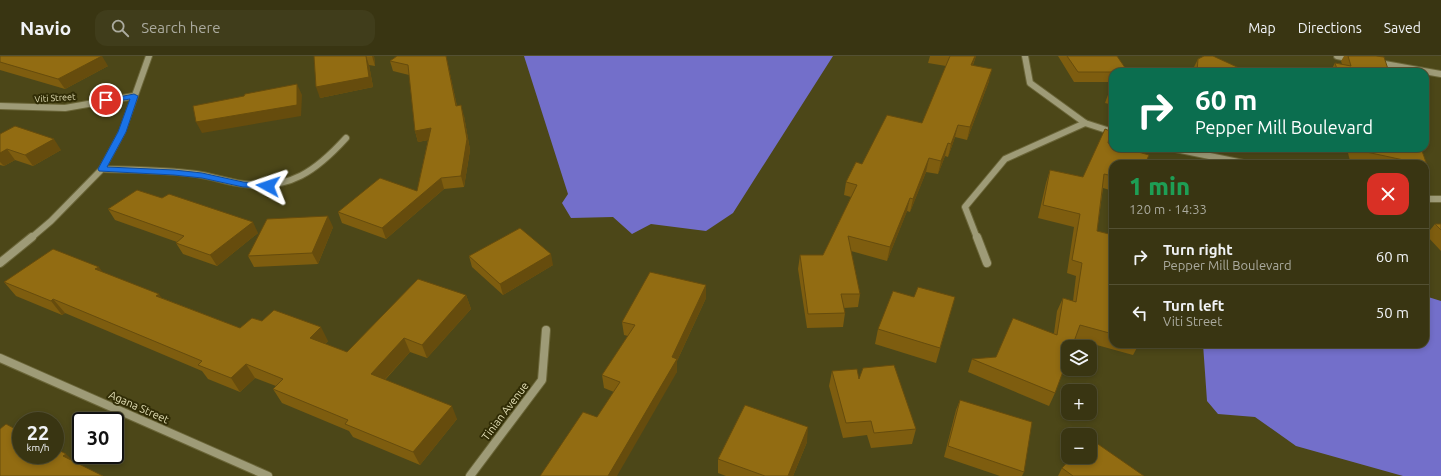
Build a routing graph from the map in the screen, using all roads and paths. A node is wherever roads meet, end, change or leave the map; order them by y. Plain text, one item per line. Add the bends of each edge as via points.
1 (149, 56) edge
2 (1025, 56) edge
3 (1337, 56) edge
4 (1360, 60) edge
5 (1374, 62) edge
6 (1408, 68) edge
7 (1429, 72) edge
8 (1441, 74) edge
9 (134, 96) junction
10 (0, 106) edge
11 (1085, 123) junction
12 (1109, 131) edge
13 (346, 138) dead end
14 (1190, 152) edge
15 (1229, 160) edge
16 (102, 169) junction
17 (1441, 198) edge
18 (1429, 199) edge
19 (0, 263) edge
20 (987, 264) dead end
21 (546, 330) dead end
22 (0, 358) edge
23 (268, 476) edge
24 (470, 476) edge

1 - 9 street
2 - 11 street via 1030,83
3 - 4 street
5 - 6 street
7 - 8 street
9 - 10 street, Viti Street via 65,108
9 - 16 street via 122,132
11 - 12 street
11 - 20 street via 1005,159 965,207
13 - 16 street via 332,154 307,174 268,186 174,172
14 - 15 street
16 - 19 street via 51,221
17 - 18 street
21 - 24 street, Tinian Avenue via 542,380
22 - 23 street, Agana Street

